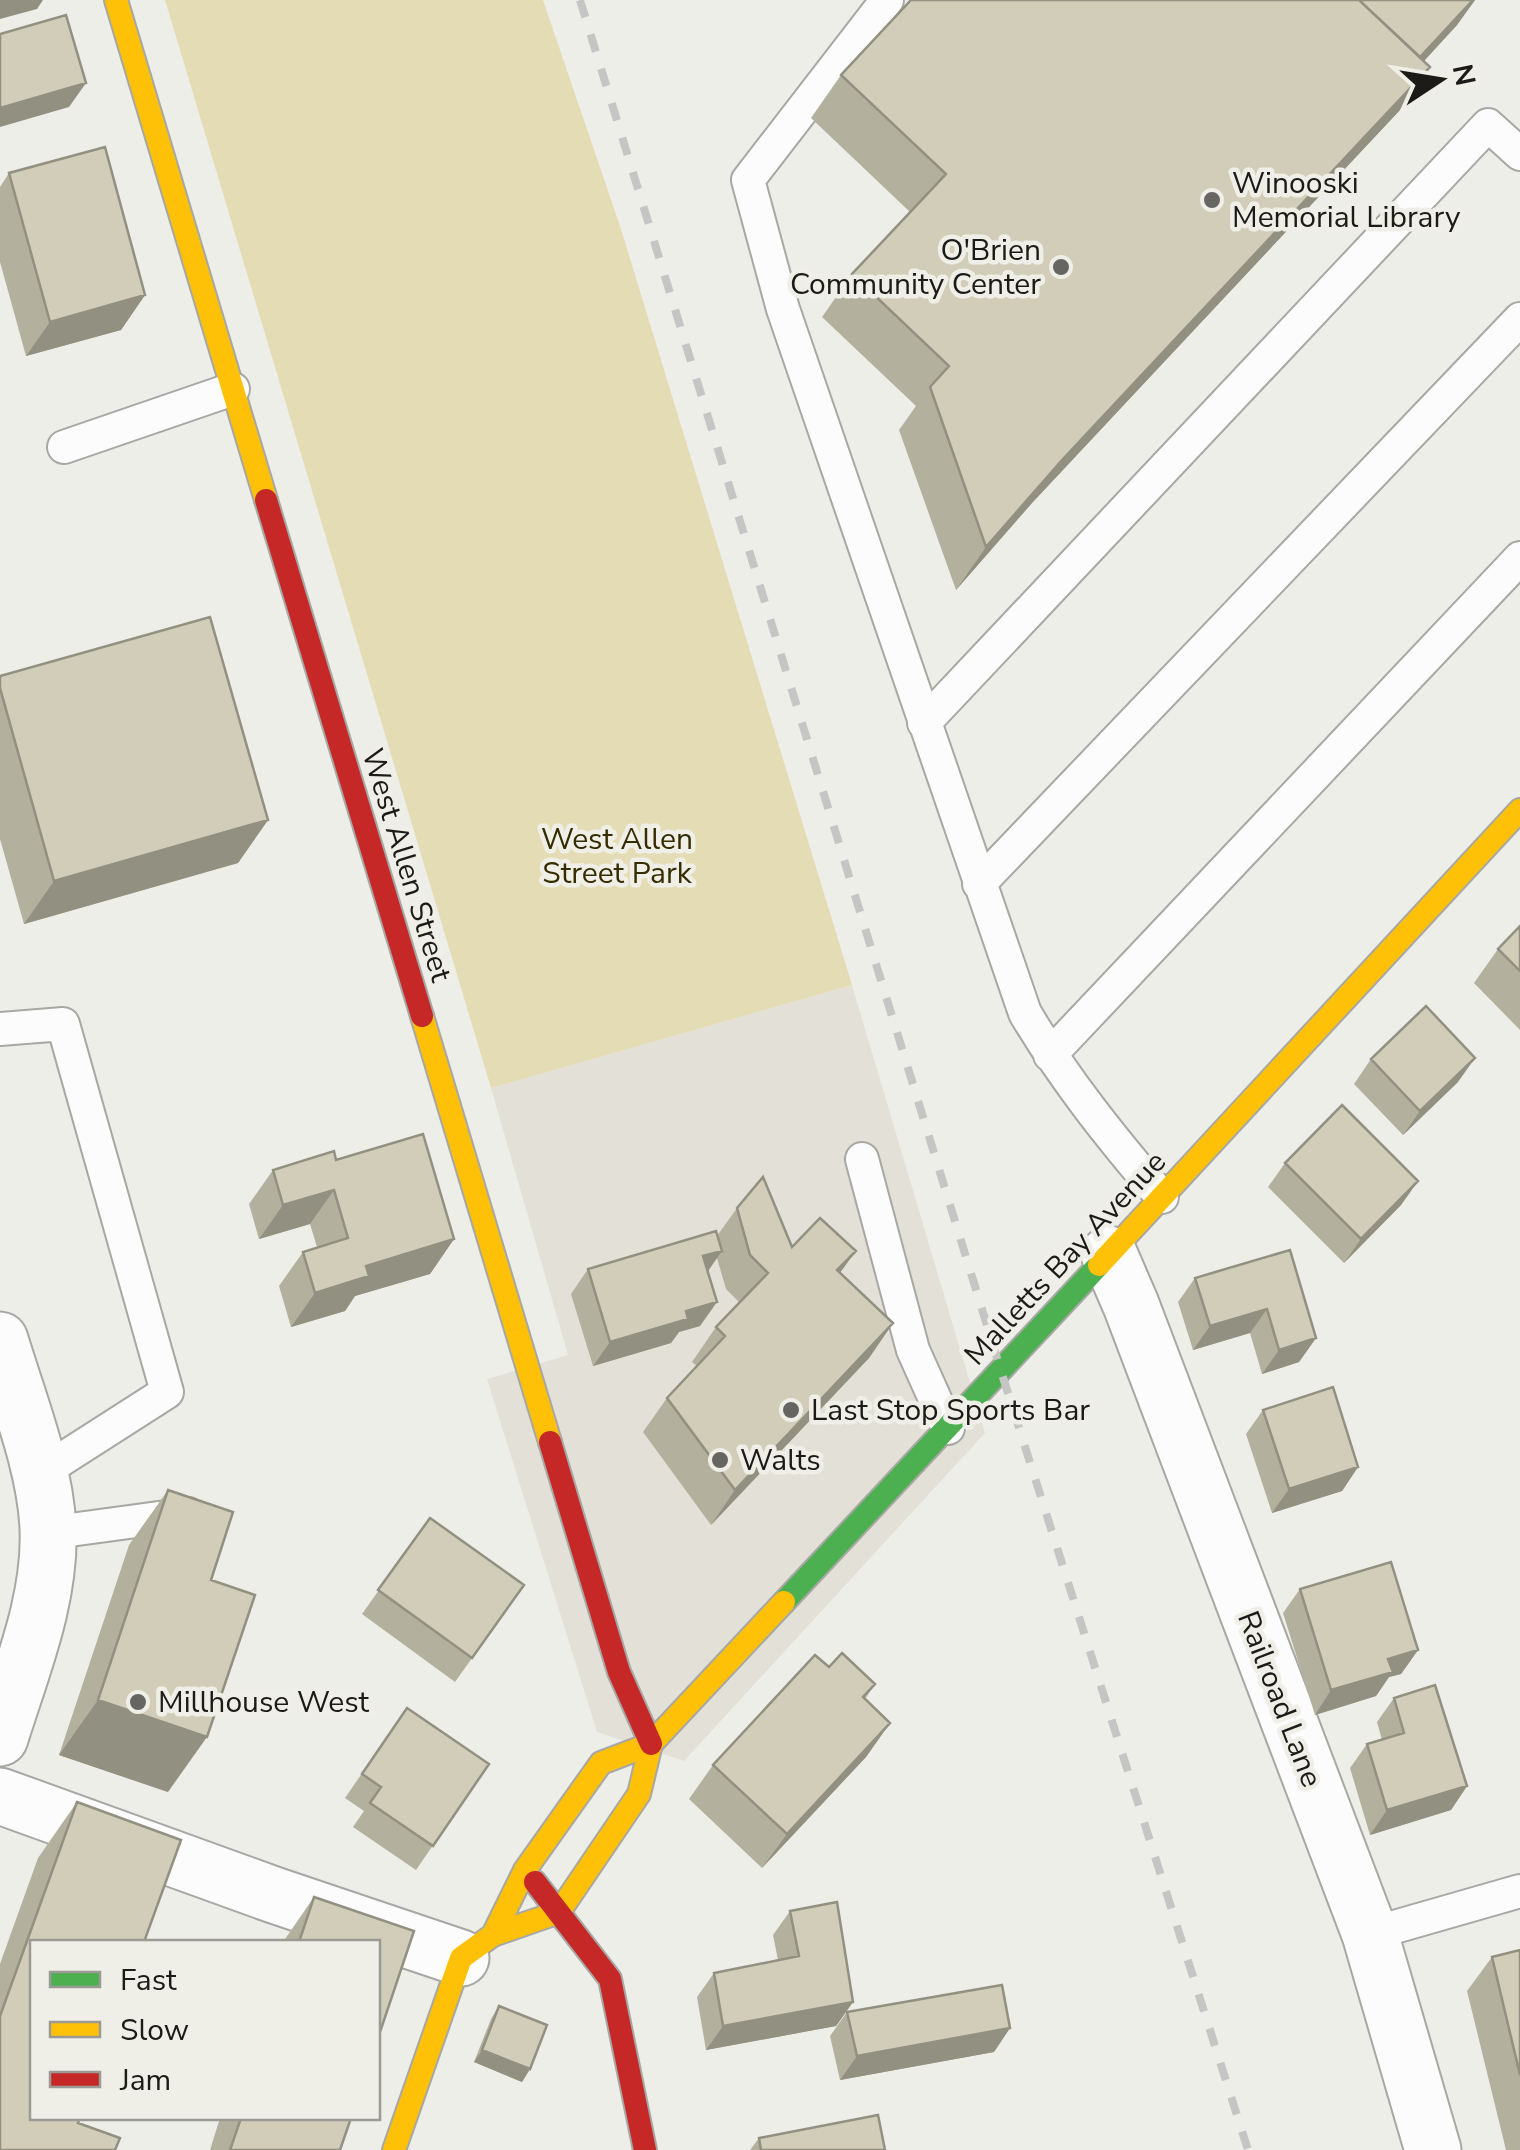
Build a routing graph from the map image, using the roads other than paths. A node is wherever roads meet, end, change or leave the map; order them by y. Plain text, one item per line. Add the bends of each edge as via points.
1 (116, 0) edge
2 (887, 0) edge
3 (1520, 154) edge
4 (1520, 318) edge
5 (232, 389) junction
6 (64, 447) dead end
7 (1520, 558) edge
8 (924, 722) junction
9 (1520, 810) edge
10 (979, 884) junction
11 (0, 1028) edge
12 (1050, 1055) junction
13 (862, 1160) dead end
14 (1162, 1197) junction
15 (1109, 1254) junction
16 (0, 1340) edge
17 (948, 1428) junction
18 (39, 1474) junction
19 (213, 1511) edge
20 (48, 1533) junction
21 (0, 1738) edge
22 (651, 1744) junction
23 (0, 1796) edge
24 (525, 1870) junction
25 (1520, 1891) edge
26 (559, 1912) junction
27 (1370, 1934) junction
28 (477, 1946) junction
29 (394, 2150) edge
30 (645, 2150) edge
31 (1433, 2150) edge

1 - 5 street, West Allen Street
2 - 8 lane via 748,180 783,310
3 - 8 lane via 1488,125
4 - 10 lane
5 - 6 lane
5 - 22 street, West Allen Street via 619,1672
7 - 12 lane
8 - 10 lane
9 - 14 street, Malletts Bay Avenue
10 - 12 lane via 1026,1013
11 - 18 lane via 63,1024 168,1392
12 - 14 lane
13 - 17 lane via 913,1350
14 - 15 street, Malletts Bay Avenue
15 - 17 street, Malletts Bay Avenue
15 - 27 street, Railroad Lane
16 - 18 street
17 - 22 street, Malletts Bay Avenue
18 - 20 street
19 - 20 lane
20 - 21 street via 40,1610
22 - 24 street, Malletts Bay Avenue via 601,1763
22 - 26 street, Malletts Bay Avenue via 639,1794
23 - 28 street via 274,1895
24 - 26 street
24 - 28 street, Malletts Bay Avenue
25 - 27 lane
26 - 28 street
26 - 30 street via 614,1990
27 - 31 street, Railroad Lane
28 - 29 street, Malletts Bay Avenue

